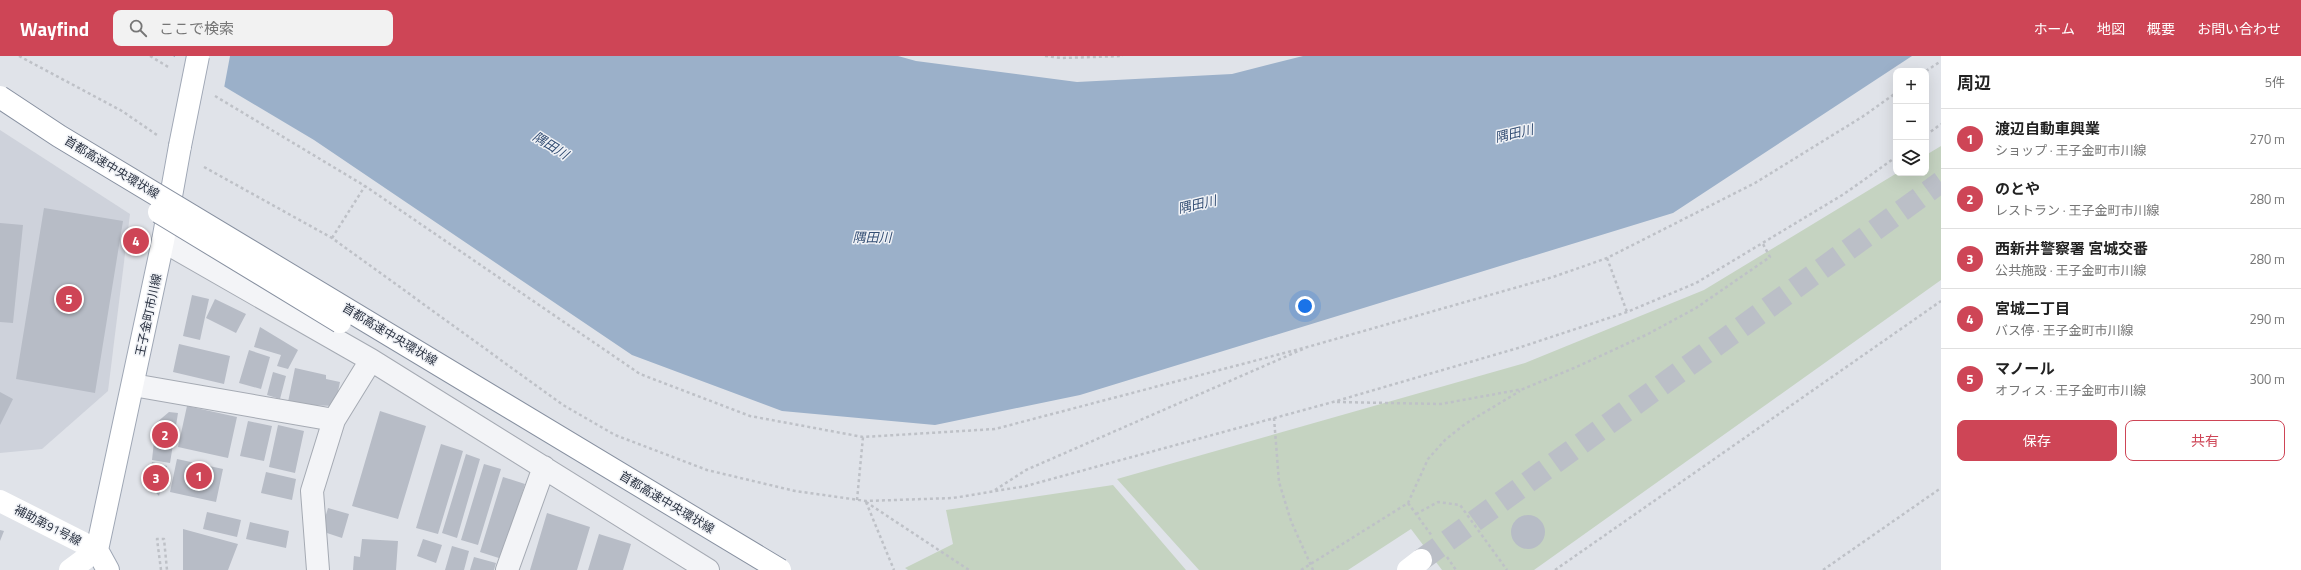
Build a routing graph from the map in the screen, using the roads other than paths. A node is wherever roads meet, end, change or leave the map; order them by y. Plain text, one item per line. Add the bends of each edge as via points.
1 (198, 56) edge
2 (0, 98) edge
3 (0, 111) edge
4 (163, 241) junction
5 (371, 360) junction
6 (133, 386) junction
7 (334, 420) junction
8 (544, 467) junction
9 (0, 501) edge
10 (97, 550) junction
11 (70, 570) edge
12 (108, 570) edge
13 (318, 570) edge
14 (507, 570) edge
15 (708, 570) edge
16 (752, 570) edge
17 (780, 570) edge

1 - 4 main road, 王子金町市川線, bridge
2 - 17 main road, 首都高速中央環状線, bridge
3 - 16 main road, 首都高速中央環状線, bridge via 188,230
4 - 5 street
4 - 6 main road, 王子金町市川線
5 - 7 street
5 - 8 street
6 - 7 street
6 - 10 main road, 王子金町市川線
7 - 13 street via 312,491
8 - 14 street
8 - 15 street
9 - 10 main road, 補助第91号線
10 - 11 main road
10 - 12 main road

